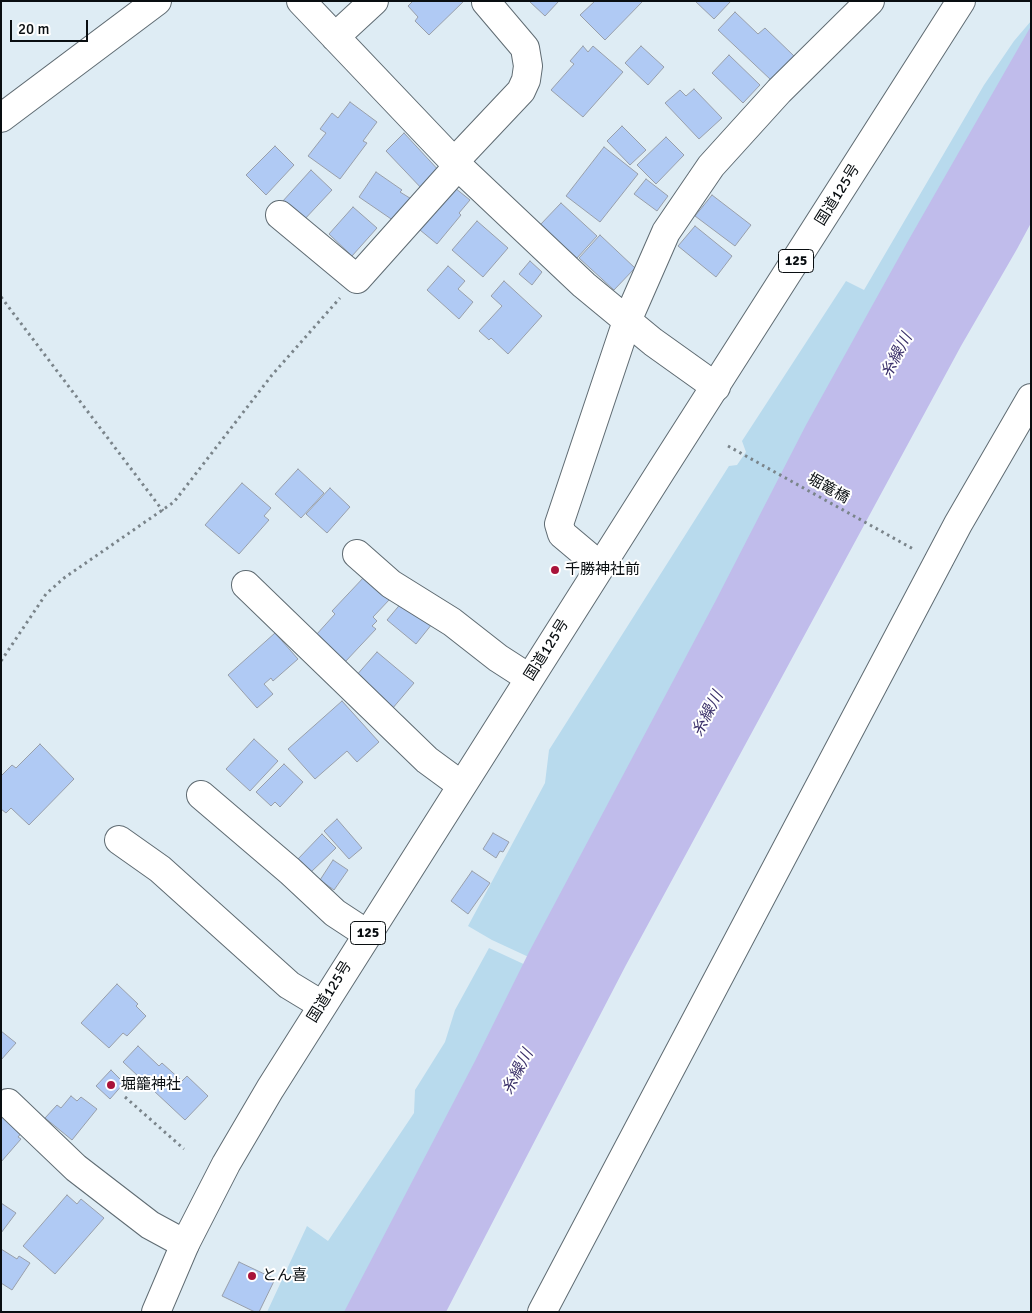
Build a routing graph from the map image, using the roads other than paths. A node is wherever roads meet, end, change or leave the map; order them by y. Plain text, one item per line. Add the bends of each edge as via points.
1 (157, 1) edge
2 (300, 1) edge
3 (374, 1) edge
4 (870, 1) edge
5 (962, 1) edge
6 (486, 2) edge
7 (335, 37) junction
8 (1, 118) edge
9 (456, 164) junction
10 (280, 216) dead end
11 (627, 321) junction
12 (716, 387) junction
13 (1031, 398) edge
14 (357, 554) dead end
15 (600, 566) junction
16 (246, 586) dead end
17 (529, 678) junction
18 (461, 785) junction
19 (201, 796) dead end
20 (119, 840) dead end
21 (367, 934) junction
22 (322, 1006) junction
23 (8, 1103) dead end
24 (185, 1244) junction
25 (156, 1312) edge
26 (542, 1312) edge

1 - 8 main road
2 - 7 main road
3 - 7 main road
4 - 11 main road via 779,91 711,166 666,232
5 - 12 main road, 国道125号 / 125
6 - 9 main road via 525,48 526,80 521,91
7 - 9 main road
9 - 10 main road via 357,279
9 - 11 main road via 584,285
11 - 12 main road
11 - 15 main road via 559,524 562,534
12 - 15 main road, 国道125号 / 125
13 - 26 main road via 954,532
14 - 17 main road via 391,584 452,622
15 - 17 main road, 国道125号 / 125
16 - 18 main road via 427,760
17 - 18 main road, 国道125号 / 125
18 - 21 main road, 国道125号 / 125
19 - 21 main road via 335,913
20 - 22 main road via 160,869 289,985
21 - 22 main road, 国道125号 / 125
22 - 24 main road, 国道125号 / 125 via 226,1164
23 - 24 main road via 76,1168 150,1225
24 - 25 main road, 国道125号 / 125

